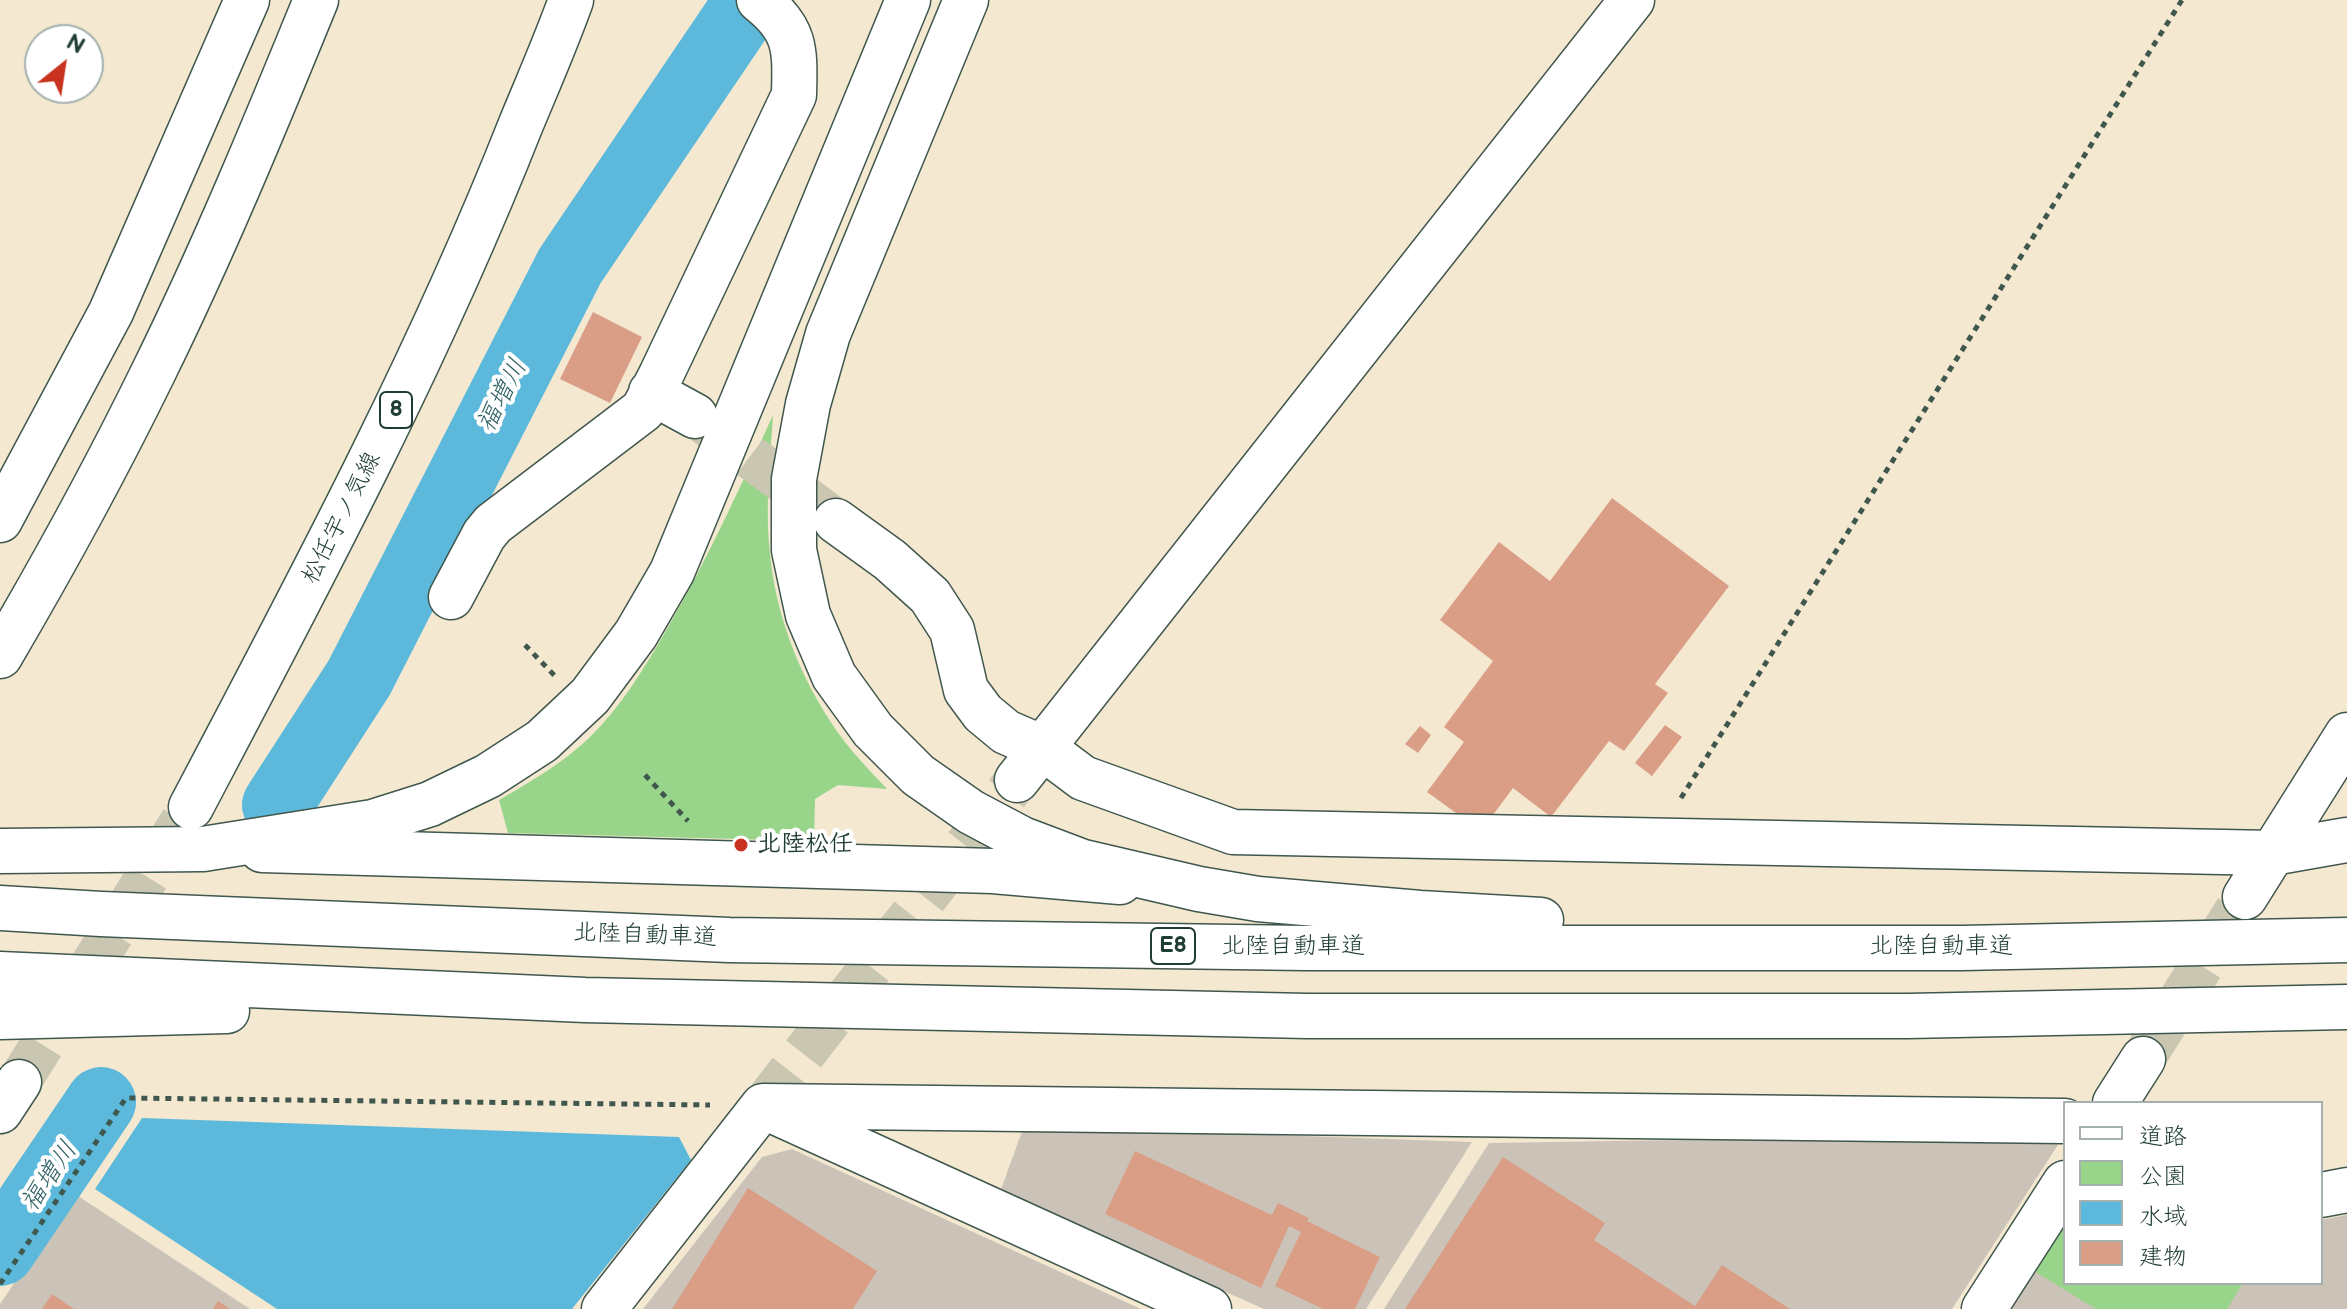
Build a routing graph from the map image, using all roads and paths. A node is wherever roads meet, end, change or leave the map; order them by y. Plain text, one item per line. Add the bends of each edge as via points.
1 (247, 0) edge
2 (316, 0) edge
3 (571, 0) edge
4 (908, 0) edge
5 (966, 0) edge
6 (1632, 0) edge
7 (2182, 0) edge
8 (762, 3) edge
9 (651, 392) junction
10 (695, 416) tunnel mouth
11 (0, 520) edge
12 (836, 521) tunnel mouth
13 (451, 597) dead end
14 (525, 645) dead end
15 (0, 656) edge
16 (559, 680) dead end
17 (2347, 735) edge
18 (1030, 764) junction
19 (191, 807) tunnel mouth
20 (2347, 840) edge
21 (1654, 841) junction
22 (203, 849) junction
23 (0, 851) edge
24 (2272, 853) junction
25 (1199, 889) junction
26 (2245, 897) tunnel mouth
27 (0, 908) edge
28 (2347, 930) edge
29 (2347, 940) edge
30 (0, 974) edge
31 (585, 1000) junction
32 (2347, 1007) edge
33 (0, 1017) edge
34 (2143, 1059) tunnel mouth
35 (2116, 1101) edge
36 (763, 1106) junction
37 (2063, 1121) edge
38 (2063, 1186) edge
39 (2347, 1190) edge
40 (2323, 1195) edge
41 (0, 1284) edge
42 (604, 1309) edge
43 (1209, 1309) edge
44 (1984, 1309) edge

1 - 11 main road via 111,312
2 - 15 main road via 154,373
3 - 19 main road, 松任宇ノ気線 / 8 via 494,193 410,382
4 - 22 main road via 672,572 636,634 590,696 542,741 488,776 430,804 373,822
5 - 25 main road via 828,334 808,404 794,479 794,550 808,615 834,676 873,730 918,775 1022,839 1083,862
6 - 18 main road
7 - 21 path
8 - 9 main road via 787,29 795,53 794,95
9 - 10 main road
9 - 13 main road via 643,410 493,524
12 - 18 main road via 930,596 952,630 966,690
14 - 16 path
17 - 24 main road
18 - 21 main road via 1233,832
20 - 24 main road
21 - 24 main road
22 - 23 main road
22 - 25 main road via 993,871
24 - 26 main road
25 - 28 main road via 1391,911 1592,923 2282,925
27 - 29 main road, 北陸自動車道 / E8 via 729,940 1306,948 1962,948
30 - 31 main road
31 - 32 main road via 1307,1016 1908,1016
31 - 33 main road
34 - 35 main road
36 - 37 main road
36 - 41 path via 126,1098
36 - 42 main road
36 - 43 main road
38 - 44 main road
39 - 40 main road

